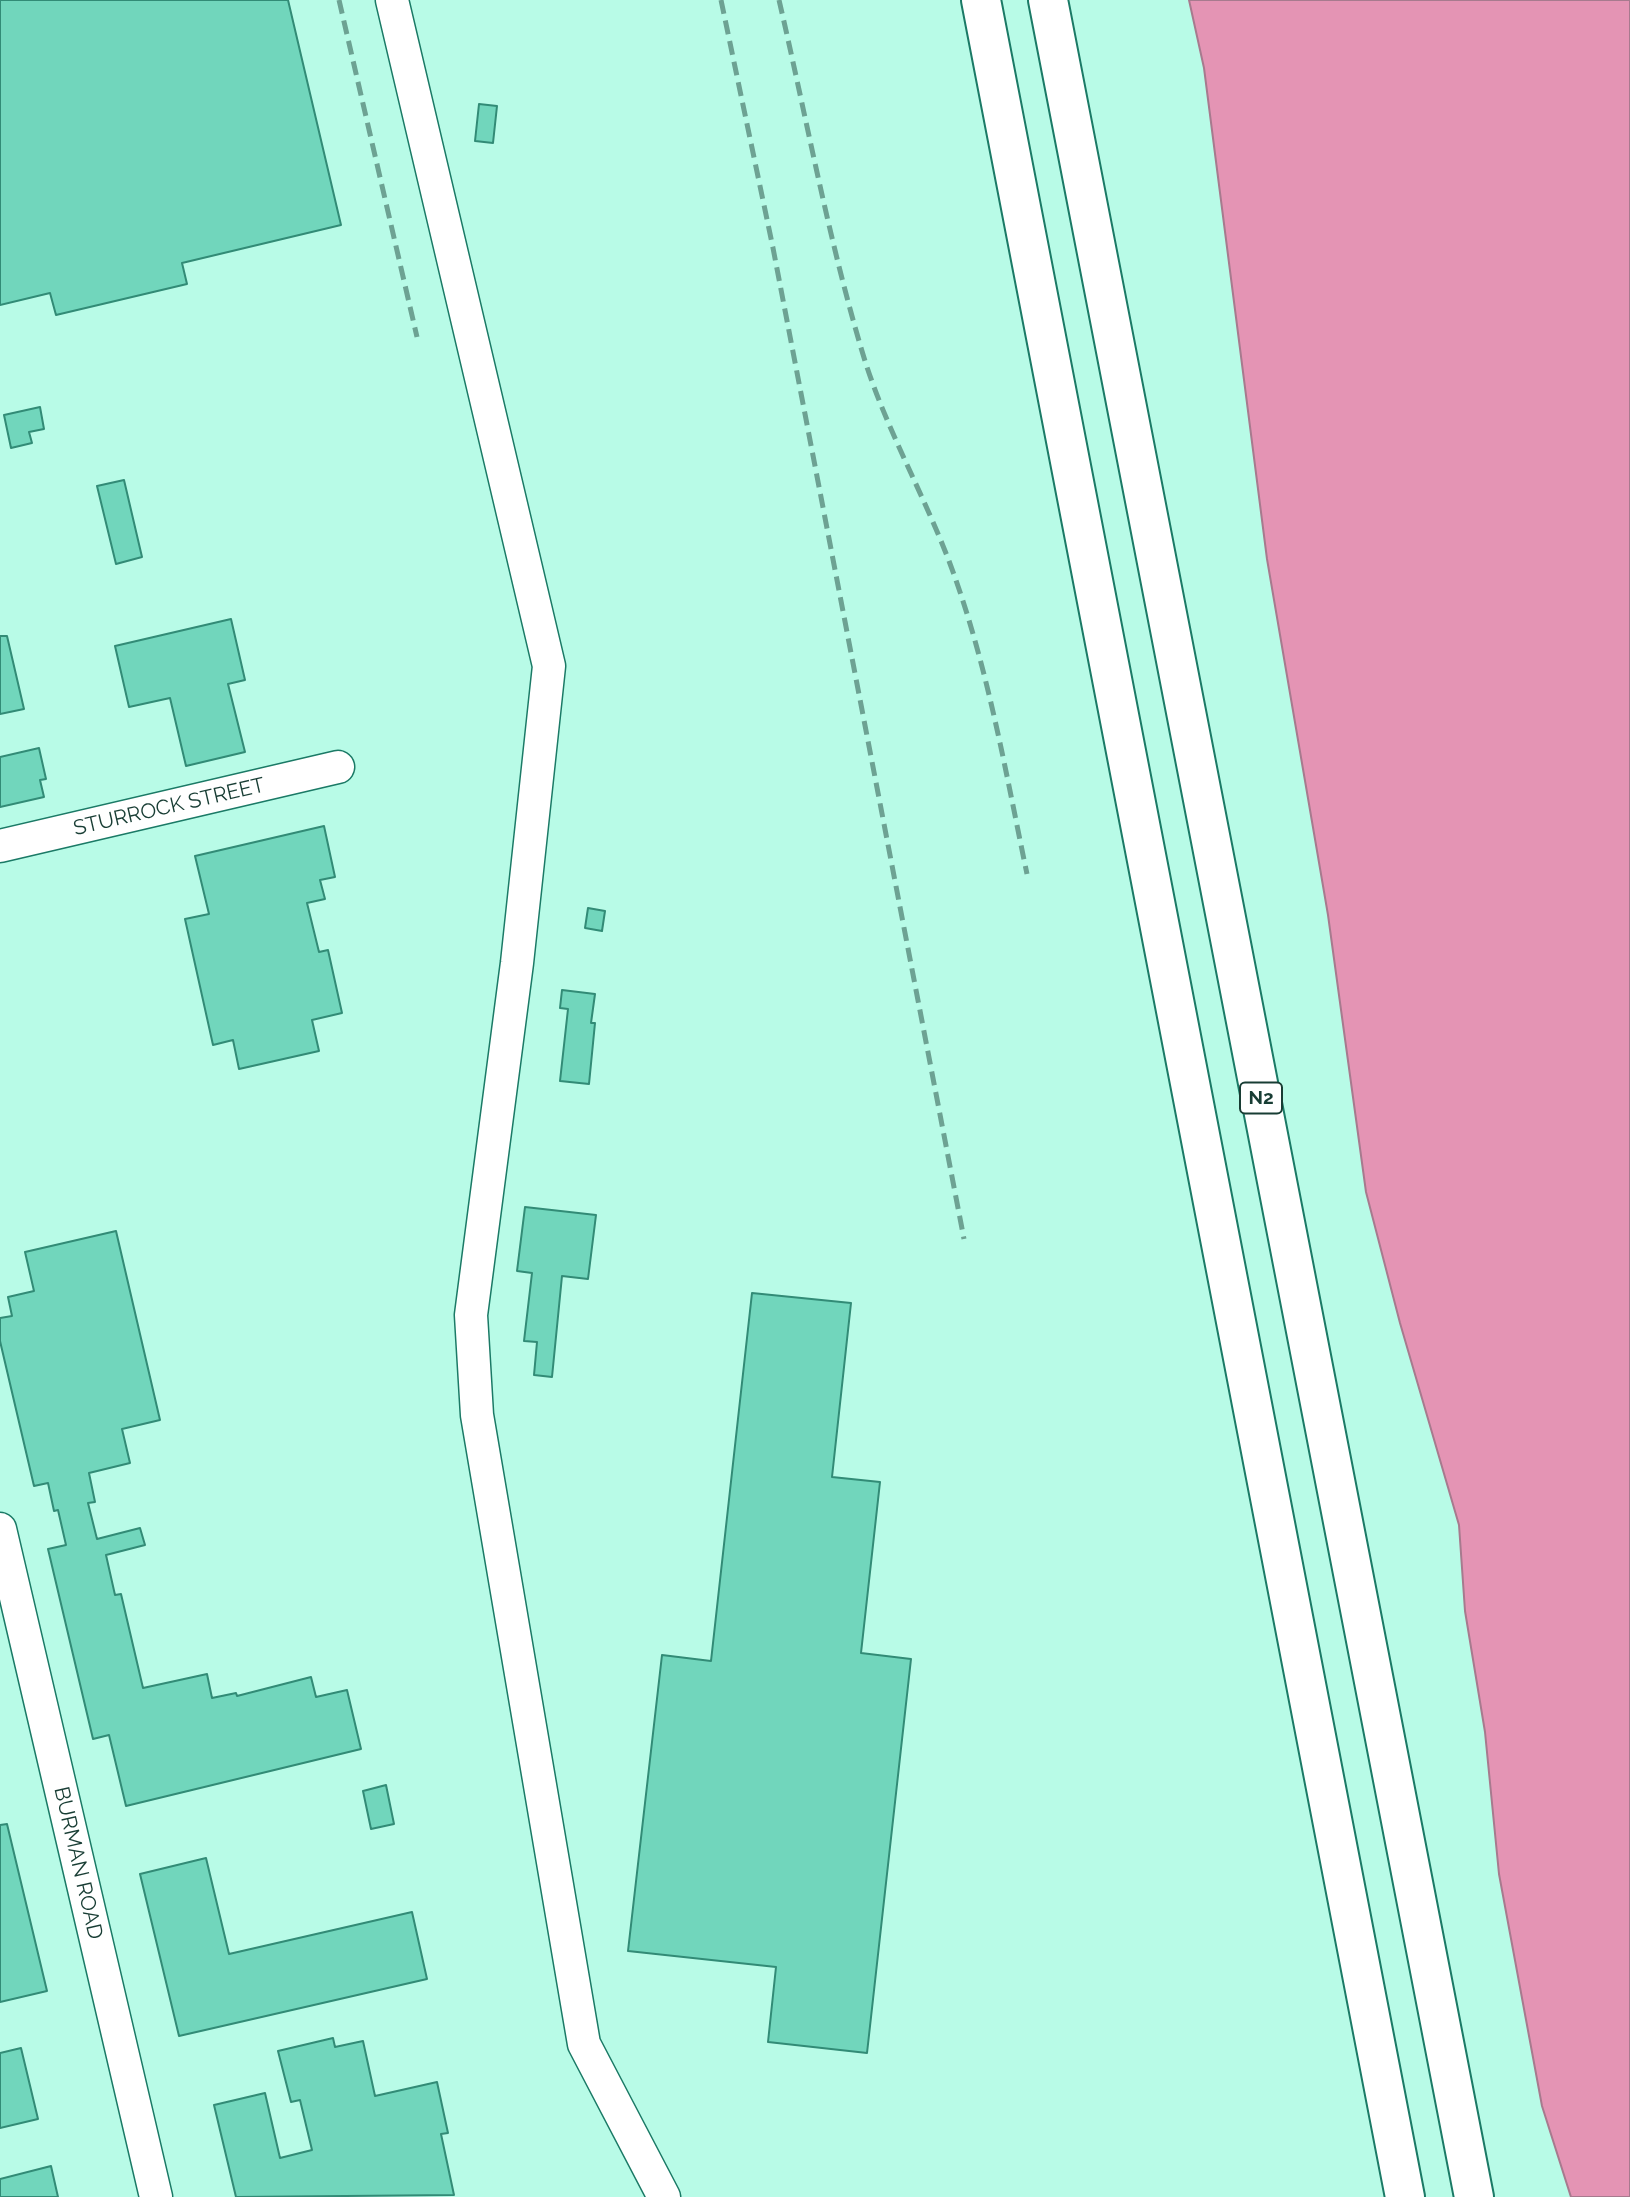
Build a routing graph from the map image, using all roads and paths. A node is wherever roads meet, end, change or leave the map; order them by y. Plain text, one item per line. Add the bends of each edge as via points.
1 (392, 0) edge
2 (981, 0) edge
3 (1048, 0) edge
4 (338, 767) dead end
5 (0, 846) edge
6 (0, 1529) edge
7 (156, 2197) edge
8 (664, 2197) edge
9 (1405, 2197) edge
10 (1474, 2197) edge

1 - 8 street via 549,666 517,963 471,1315 477,1415 584,2044
2 - 9 highway
3 - 10 highway, N2
4 - 5 street, STURROCK STREET
6 - 7 street, BURMAN ROAD

